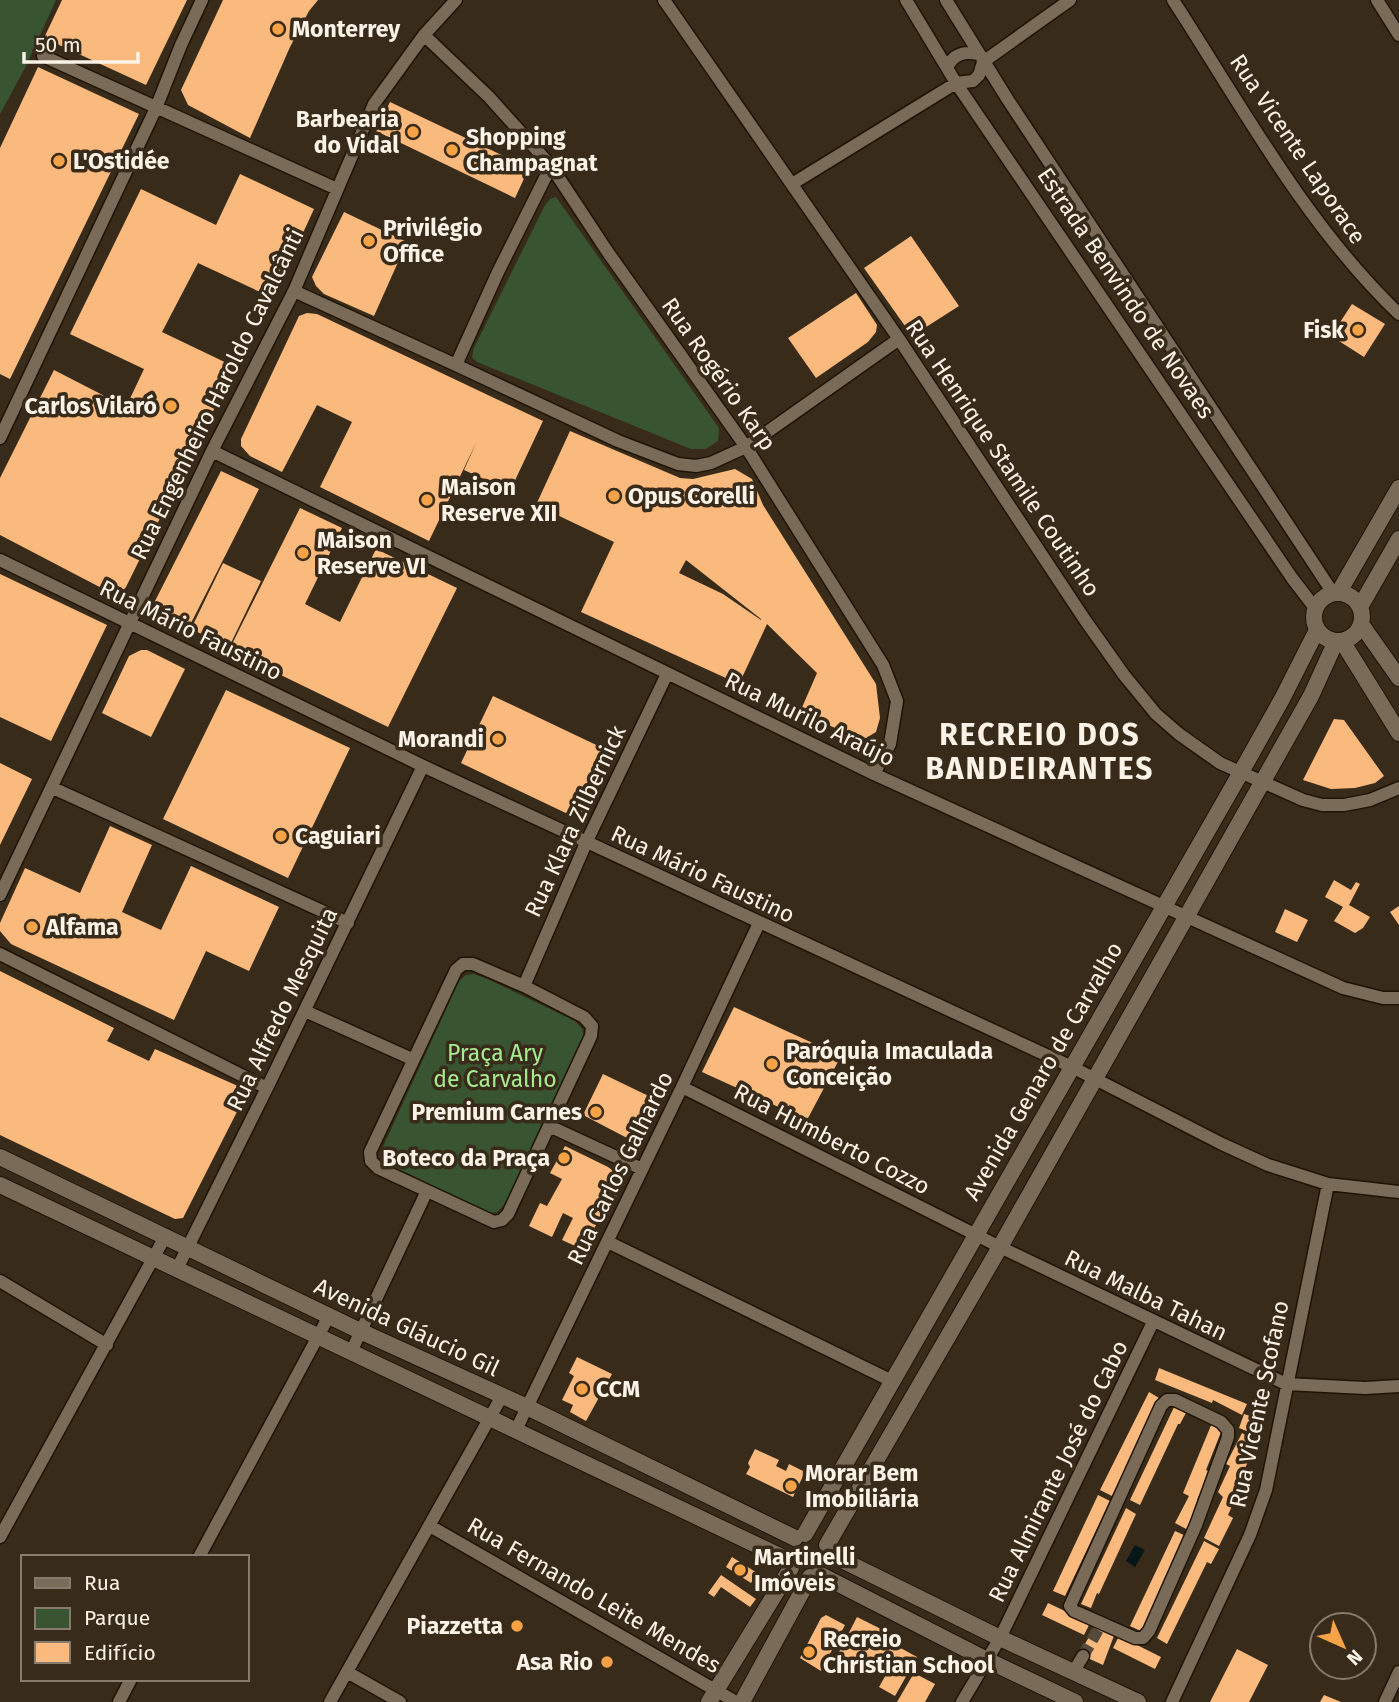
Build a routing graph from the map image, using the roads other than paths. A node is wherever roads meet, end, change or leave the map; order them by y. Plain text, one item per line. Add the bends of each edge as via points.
1 (202, 0) edge
2 (456, 0) edge
3 (664, 0) edge
4 (906, 0) edge
5 (946, 0) edge
6 (1070, 0) edge
7 (1173, 0) edge
8 (1377, 0) edge
9 (1399, 34) edge
10 (424, 35) junction
11 (43, 56) dead end
12 (981, 58) junction
13 (947, 68) junction
14 (956, 83) junction
15 (156, 108) junction
16 (551, 166) junction
17 (792, 184) junction
18 (337, 189) junction
19 (293, 291) junction
20 (1399, 314) edge
21 (899, 339) junction
22 (456, 365) junction
23 (0, 438) edge
24 (746, 447) junction
25 (212, 451) junction
26 (1399, 488) edge
27 (1399, 539) edge
28 (0, 560) edge
29 (1336, 592) junction
30 (1360, 607) junction
31 (1315, 608) junction
32 (129, 624) junction
33 (1361, 624) junction
34 (1317, 630) junction
35 (1339, 641) junction
36 (667, 674) junction
37 (1399, 678) edge
38 (1399, 733) edge
39 (423, 766) junction
40 (874, 774) junction
41 (1240, 774) junction
42 (1261, 783) junction
43 (53, 788) junction
44 (1399, 788) edge
45 (586, 843) junction
46 (0, 895) edge
47 (1163, 905) junction
48 (1186, 917) junction
49 (348, 923) junction
50 (759, 923) junction
51 (0, 954) edge
52 (524, 986) junction
53 (1399, 998) edge
54 (305, 1011) junction
55 (412, 1059) junction
56 (1072, 1067) junction
57 (1095, 1079) junction
58 (682, 1087) junction
59 (267, 1088) junction
60 (548, 1126) junction
61 (0, 1157) edge
62 (642, 1169) junction
63 (1328, 1184) junction
64 (0, 1185) edge
65 (1399, 1192) edge
66 (426, 1193) junction
67 (976, 1235) junction
68 (166, 1236) junction
69 (608, 1242) junction
70 (188, 1246) junction
71 (1000, 1247) junction
72 (154, 1258) junction
73 (177, 1269) junction
74 (0, 1281) edge
75 (329, 1316) junction
76 (1153, 1322) junction
77 (360, 1331) junction
78 (320, 1337) junction
79 (107, 1345) junction
80 (351, 1352) junction
81 (892, 1381) junction
82 (1286, 1384) junction
83 (1399, 1386) edge
84 (502, 1396) junction
85 (527, 1408) junction
86 (491, 1418) junction
87 (516, 1430) junction
88 (430, 1526) junction
89 (800, 1536) junction
90 (0, 1538) edge
91 (828, 1549) junction
92 (200, 1555) edge
93 (789, 1564) junction
94 (815, 1575) junction
95 (1101, 1625) joint
96 (1000, 1638) junction
97 (1083, 1656) tunnel mouth
98 (986, 1660) junction
99 (1074, 1671) junction
100 (347, 1672) junction
101 (1399, 1672) edge
102 (130, 1681) edge
103 (713, 1696) edge
104 (119, 1702) edge
105 (330, 1702) edge
106 (400, 1702) edge
107 (736, 1702) edge
108 (742, 1702) edge
109 (962, 1702) edge
110 (1075, 1702) edge
111 (1138, 1702) edge
112 (1172, 1702) edge
113 (1385, 1702) edge

1 - 15 street
2 - 10 street, Rua Engenheiro Haroldo Cavalcânti
3 - 17 street, Rua Henrique Stamile Coutinho
4 - 13 street, Estrada Benvindo de Novaes
5 - 12 street, Estrada Benvindo de Novaes
6 - 12 street
7 - 20 street, Rua Vicente Laporace via 1329,239
8 - 9 street
10 - 16 street, Rua Rogério Karp via 489,97
10 - 18 street, Rua Engenheiro Haroldo Cavalcânti via 374,104
11 - 15 street
12 - 13 street via 969,52 957,55
12 - 14 street via 973,82
12 - 29 street, Estrada Benvindo de Novaes
13 - 14 street, Estrada Benvindo de Novaes
14 - 17 street
14 - 31 street, Estrada Benvindo de Novaes
15 - 18 street
15 - 23 street
16 - 22 street
16 - 24 street, Rua Rogério Karp
17 - 21 street, Rua Henrique Stamile Coutinho
18 - 19 street, Rua Engenheiro Haroldo Cavalcânti
19 - 22 street
19 - 25 street, Rua Engenheiro Haroldo Cavalcânti
21 - 24 street
21 - 41 street, Rua Henrique Stamile Coutinho via 1124,675 1179,734
22 - 24 street via 678,464 711,463
24 - 40 street, Rua Rogério Karp via 883,665 897,701 890,744
25 - 32 street, Rua Engenheiro Haroldo Cavalcânti
25 - 36 street, Rua Murilo Araújo
26 - 29 street
27 - 30 street
28 - 32 street, Rua Mário Faustino
29 - 30 street via 1348,594
29 - 31 street via 1321,599
30 - 33 street
31 - 34 street
32 - 39 street, Rua Mário Faustino
32 - 43 street, Rua Engenheiro Haroldo Cavalcânti
33 - 35 street via 1354,635
33 - 37 street
34 - 35 street via 1325,638
34 - 41 street, Avenida Genaro de Carvalho
35 - 38 street
35 - 42 street, Avenida Genaro de Carvalho
36 - 40 street, Rua Murilo Araújo
36 - 45 street, Rua Klara Zilbernick
39 - 45 street, Rua Mário Faustino
39 - 49 street, Rua Alfredo Mesquita
40 - 47 street, Rua Murilo Araújo
41 - 42 street, Rua Henrique Stamile Coutinho
41 - 47 street, Avenida Genaro de Carvalho
42 - 44 street, Rua Henrique Stamile Coutinho via 1303,800 1333,805 1370,800
42 - 48 street, Avenida Genaro de Carvalho
43 - 46 street, Rua Engenheiro Haroldo Cavalcânti
43 - 49 street
45 - 50 street, Rua Mário Faustino
45 - 52 street, Rua Klara Zilbernick
47 - 48 street, Rua Murilo Araújo
47 - 56 street, Avenida Genaro de Carvalho
48 - 53 street, Rua Murilo Araújo via 1343,988
48 - 57 street, Avenida Genaro de Carvalho
49 - 54 street, Rua Alfredo Mesquita
50 - 56 street, Rua Mário Faustino
50 - 58 street, Rua Carlos Galhardo
51 - 59 street
52 - 55 street via 463,964
52 - 60 street via 584,1017 592,1026
54 - 55 street
54 - 59 street, Rua Alfredo Mesquita
55 - 66 street via 370,1152 378,1168
56 - 57 street, Rua Mário Faustino
56 - 67 street, Avenida Genaro de Carvalho
57 - 63 street, Rua Mário Faustino via 1245,1155
57 - 71 street, Avenida Genaro de Carvalho
58 - 62 street, Rua Carlos Galhardo
58 - 67 street, Rua Humberto Cozzo
59 - 70 street, Rua Alfredo Mesquita
60 - 62 street
60 - 66 street via 502,1220 494,1222
61 - 68 street, Avenida Gláucio Gil
62 - 69 street, Rua Carlos Galhardo
63 - 65 street, Rua Mário Faustino
63 - 82 street, Rua Vicente Scofano
64 - 72 street, Avenida Gláucio Gil
66 - 77 street
67 - 71 street, Rua Humberto Cozzo
67 - 81 street, Avenida Genaro de Carvalho
68 - 70 street, Avenida Gláucio Gil
68 - 72 street
69 - 81 street
69 - 85 street, Rua Carlos Galhardo
70 - 73 street, Rua Alfredo Mesquita
70 - 75 street, Avenida Gláucio Gil
71 - 76 street, Rua Malba Tahan
71 - 91 street, Avenida Genaro de Carvalho
72 - 73 street, Avenida Gláucio Gil
72 - 79 street
73 - 78 street, Avenida Gláucio Gil
74 - 79 street
75 - 77 street, Avenida Gláucio Gil
75 - 78 street
76 - 82 street, Rua Malba Tahan
76 - 96 street, Rua Almirante José do Cabo
77 - 80 street
77 - 84 street, Avenida Gláucio Gil
78 - 80 street, Avenida Gláucio Gil
78 - 92 street
79 - 90 street
80 - 86 street, Avenida Gláucio Gil
81 - 89 street, Avenida Genaro de Carvalho
82 - 83 street, Rua Malba Tahan
82 - 112 street, Rua Vicente Scofano via 1266,1490 1250,1535
84 - 85 street, Avenida Gláucio Gil
84 - 86 street
85 - 87 street, Rua Carlos Galhardo
85 - 89 street, Avenida Gláucio Gil
86 - 87 street, Avenida Gláucio Gil
86 - 88 street
87 - 93 street, Avenida Gláucio Gil
88 - 100 street
88 - 103 street, Rua Fernando Leite Mendes
89 - 91 street via 814,1534
89 - 93 street via 788,1548
91 - 94 street via 828,1565
91 - 96 street
93 - 94 street via 796,1573
93 - 103 street
94 - 98 street
94 - 108 street
95 - 95 street via 1135,1639 1149,1632 1228,1437 1226,1425 1175,1400 1161,1406 1070,1606
96 - 98 street, Rua Almirante José do Cabo
96 - 99 street
97 - 99 street
98 - 109 street, Rua Almirante José do Cabo
98 - 110 street
99 - 111 street
100 - 105 street
100 - 106 street
101 - 113 street
102 - 104 street
103 - 107 street, Rua Fernando Leite Mendes

